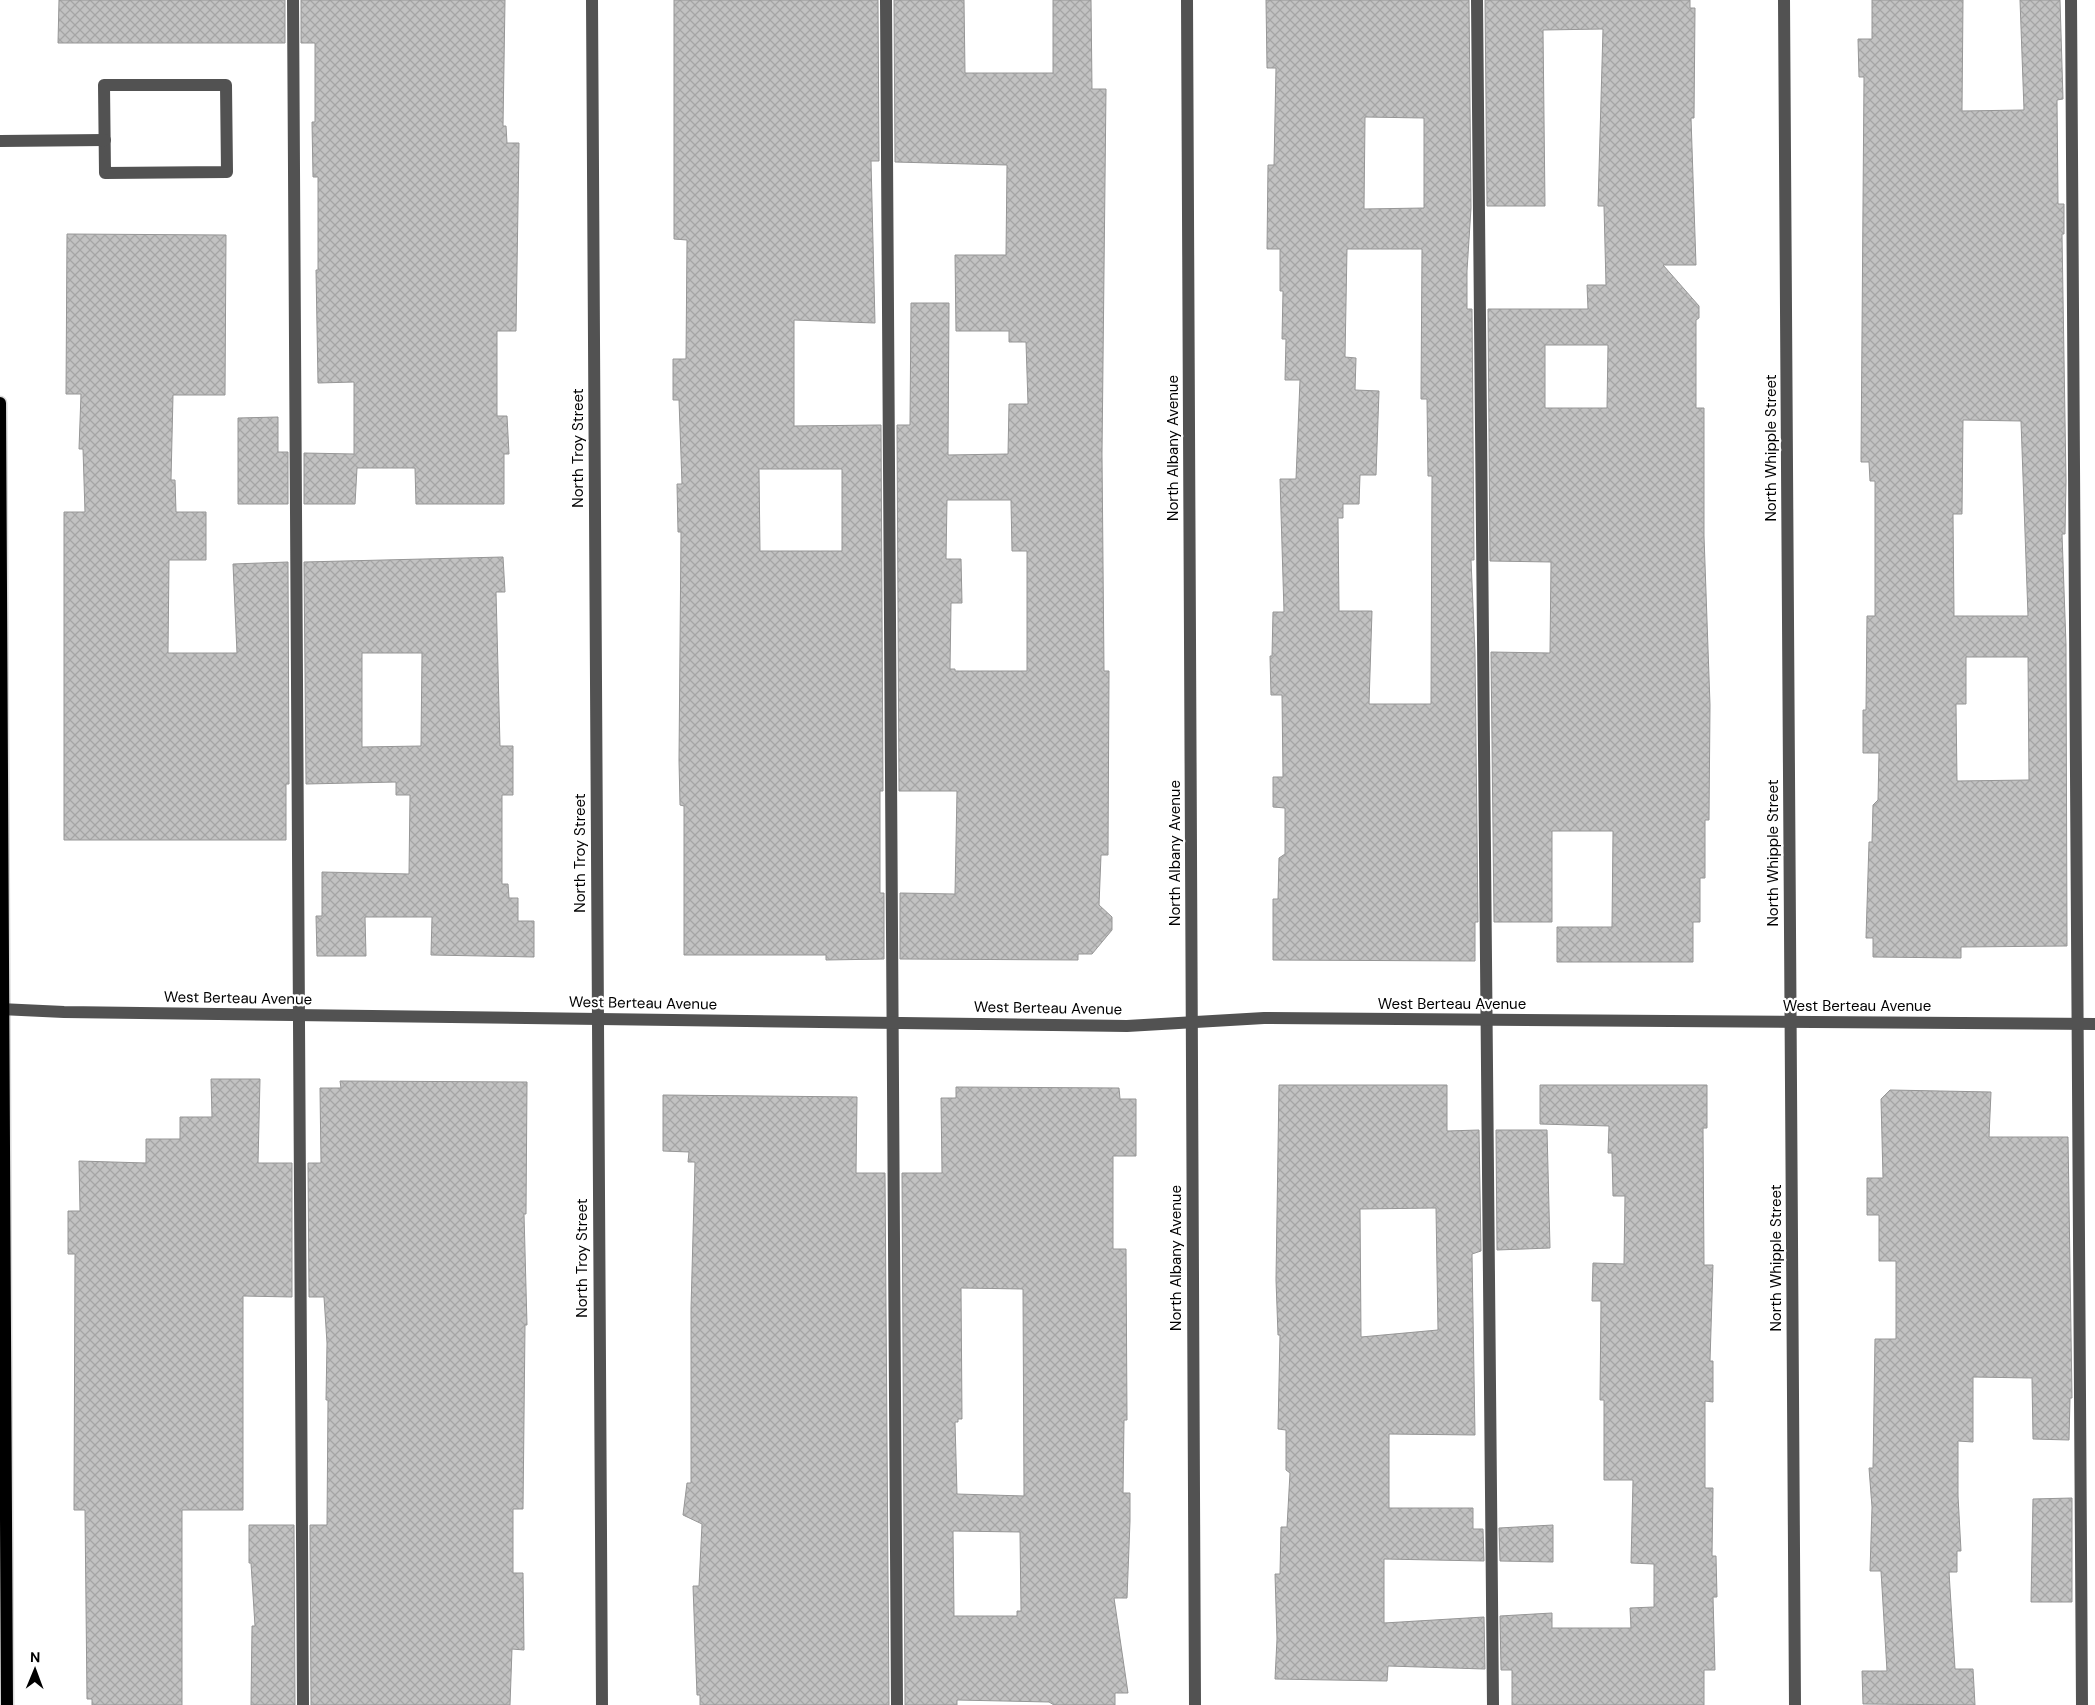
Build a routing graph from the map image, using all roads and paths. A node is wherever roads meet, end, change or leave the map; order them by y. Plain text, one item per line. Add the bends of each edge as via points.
1 (293, 0) edge
2 (592, 0) edge
3 (886, 0) edge
4 (1187, 0) edge
5 (1477, 0) edge
6 (1784, 0) edge
7 (2071, 0) edge
8 (105, 140) junction
9 (0, 141) edge
10 (0, 403) edge
11 (1, 597) edge
12 (2, 886) edge
13 (2, 1009) edge
14 (299, 1015) junction
15 (597, 1019) junction
16 (1486, 1020) junction
17 (893, 1022) junction
18 (1192, 1022) junction
19 (1790, 1022) junction
20 (2078, 1024) junction
21 (2095, 1024) edge
22 (3, 1597) edge
23 (7, 1705) edge
24 (303, 1705) edge
25 (602, 1705) edge
26 (897, 1705) edge
27 (1195, 1705) edge
28 (1493, 1705) edge
29 (1795, 1705) edge
30 (2082, 1705) edge

1 - 14 street
2 - 15 street, North Troy Street
3 - 17 street
4 - 18 street, North Albany Avenue
5 - 16 street
6 - 19 street, North Whipple Street
7 - 20 street
8 - 8 street via 105,173 227,172 226,85 104,85
8 - 9 street
10 - 11 main road
11 - 12 main road
12 - 13 main road
13 - 14 street, West Berteau Avenue
13 - 22 main road
14 - 15 street, West Berteau Avenue
14 - 24 street
15 - 17 street, West Berteau Avenue
15 - 25 street, North Troy Street
16 - 18 street, West Berteau Avenue via 1264,1018
16 - 19 street, West Berteau Avenue
16 - 28 street
17 - 18 street, West Berteau Avenue via 1127,1026
17 - 26 street
18 - 27 street, North Albany Avenue
19 - 20 street, West Berteau Avenue
19 - 29 street, North Whipple Street
20 - 21 street, West Berteau Avenue
20 - 30 street
22 - 23 main road

